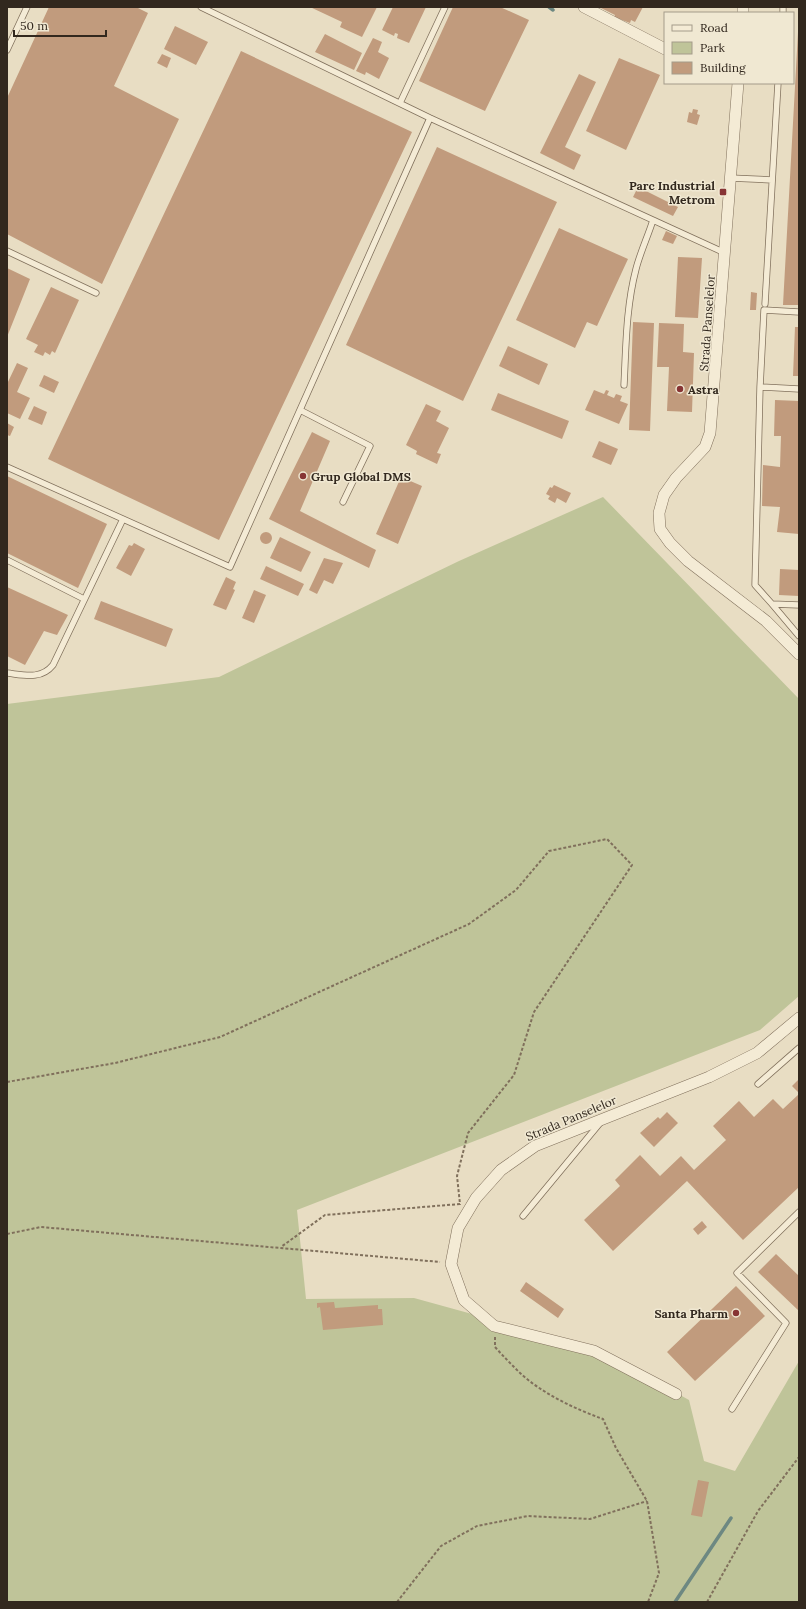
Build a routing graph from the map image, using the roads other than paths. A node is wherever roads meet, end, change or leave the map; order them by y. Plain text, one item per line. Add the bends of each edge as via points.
1 (27, 7) edge
2 (201, 7) edge
3 (445, 7) edge
4 (584, 7) edge
5 (664, 48) edge
6 (7, 50) edge
7 (737, 84) edge
8 (778, 84) edge
9 (400, 103) junction
10 (430, 118) junction
11 (730, 178) junction
12 (772, 180) junction
13 (653, 220) junction
14 (7, 251) edge
15 (725, 253) junction
16 (96, 293) dead end
17 (765, 304) dead end
18 (799, 312) edge
19 (624, 385) dead end
20 (760, 387) junction
21 (799, 389) edge
22 (300, 410) junction
23 (7, 467) edge
24 (343, 502) dead end
25 (123, 519) junction
26 (7, 560) edge
27 (84, 599) junction
28 (772, 604) junction
29 (799, 606) edge
30 (799, 636) edge
31 (799, 654) edge
32 (7, 673) edge
33 (799, 1018) edge
34 (799, 1048) edge
35 (758, 1084) dead end
36 (605, 1117) junction
37 (799, 1212) edge
38 (523, 1216) dead end
39 (676, 1394) dead end
40 (732, 1409) dead end

1 - 6 lane
2 - 9 lane
3 - 9 lane
4 - 5 street
7 - 11 street, Strada Panselelor
8 - 12 lane
9 - 10 lane
10 - 13 lane
10 - 22 lane
11 - 12 lane
11 - 15 street, Strada Panselelor
12 - 17 lane
13 - 15 lane
13 - 19 lane via 636,269 632,290
14 - 16 lane
15 - 31 street, Strada Panselelor via 710,433 705,447 664,494 659,513 660,529 688,561 766,621
18 - 20 lane via 764,310
20 - 21 lane
20 - 28 lane via 755,584
22 - 24 lane via 370,446
22 - 25 lane via 230,567
23 - 25 lane
25 - 27 lane
26 - 27 lane
27 - 32 lane via 50,668 38,676
28 - 29 lane
28 - 30 lane
33 - 36 street, Strada Panselelor via 756,1053 709,1077
34 - 35 lane
36 - 38 lane
36 - 39 street, Strada Panselelor via 534,1146 501,1170 476,1198 458,1228 451,1264 464,1300 494,1326 594,1350
37 - 40 lane via 737,1273 786,1323

